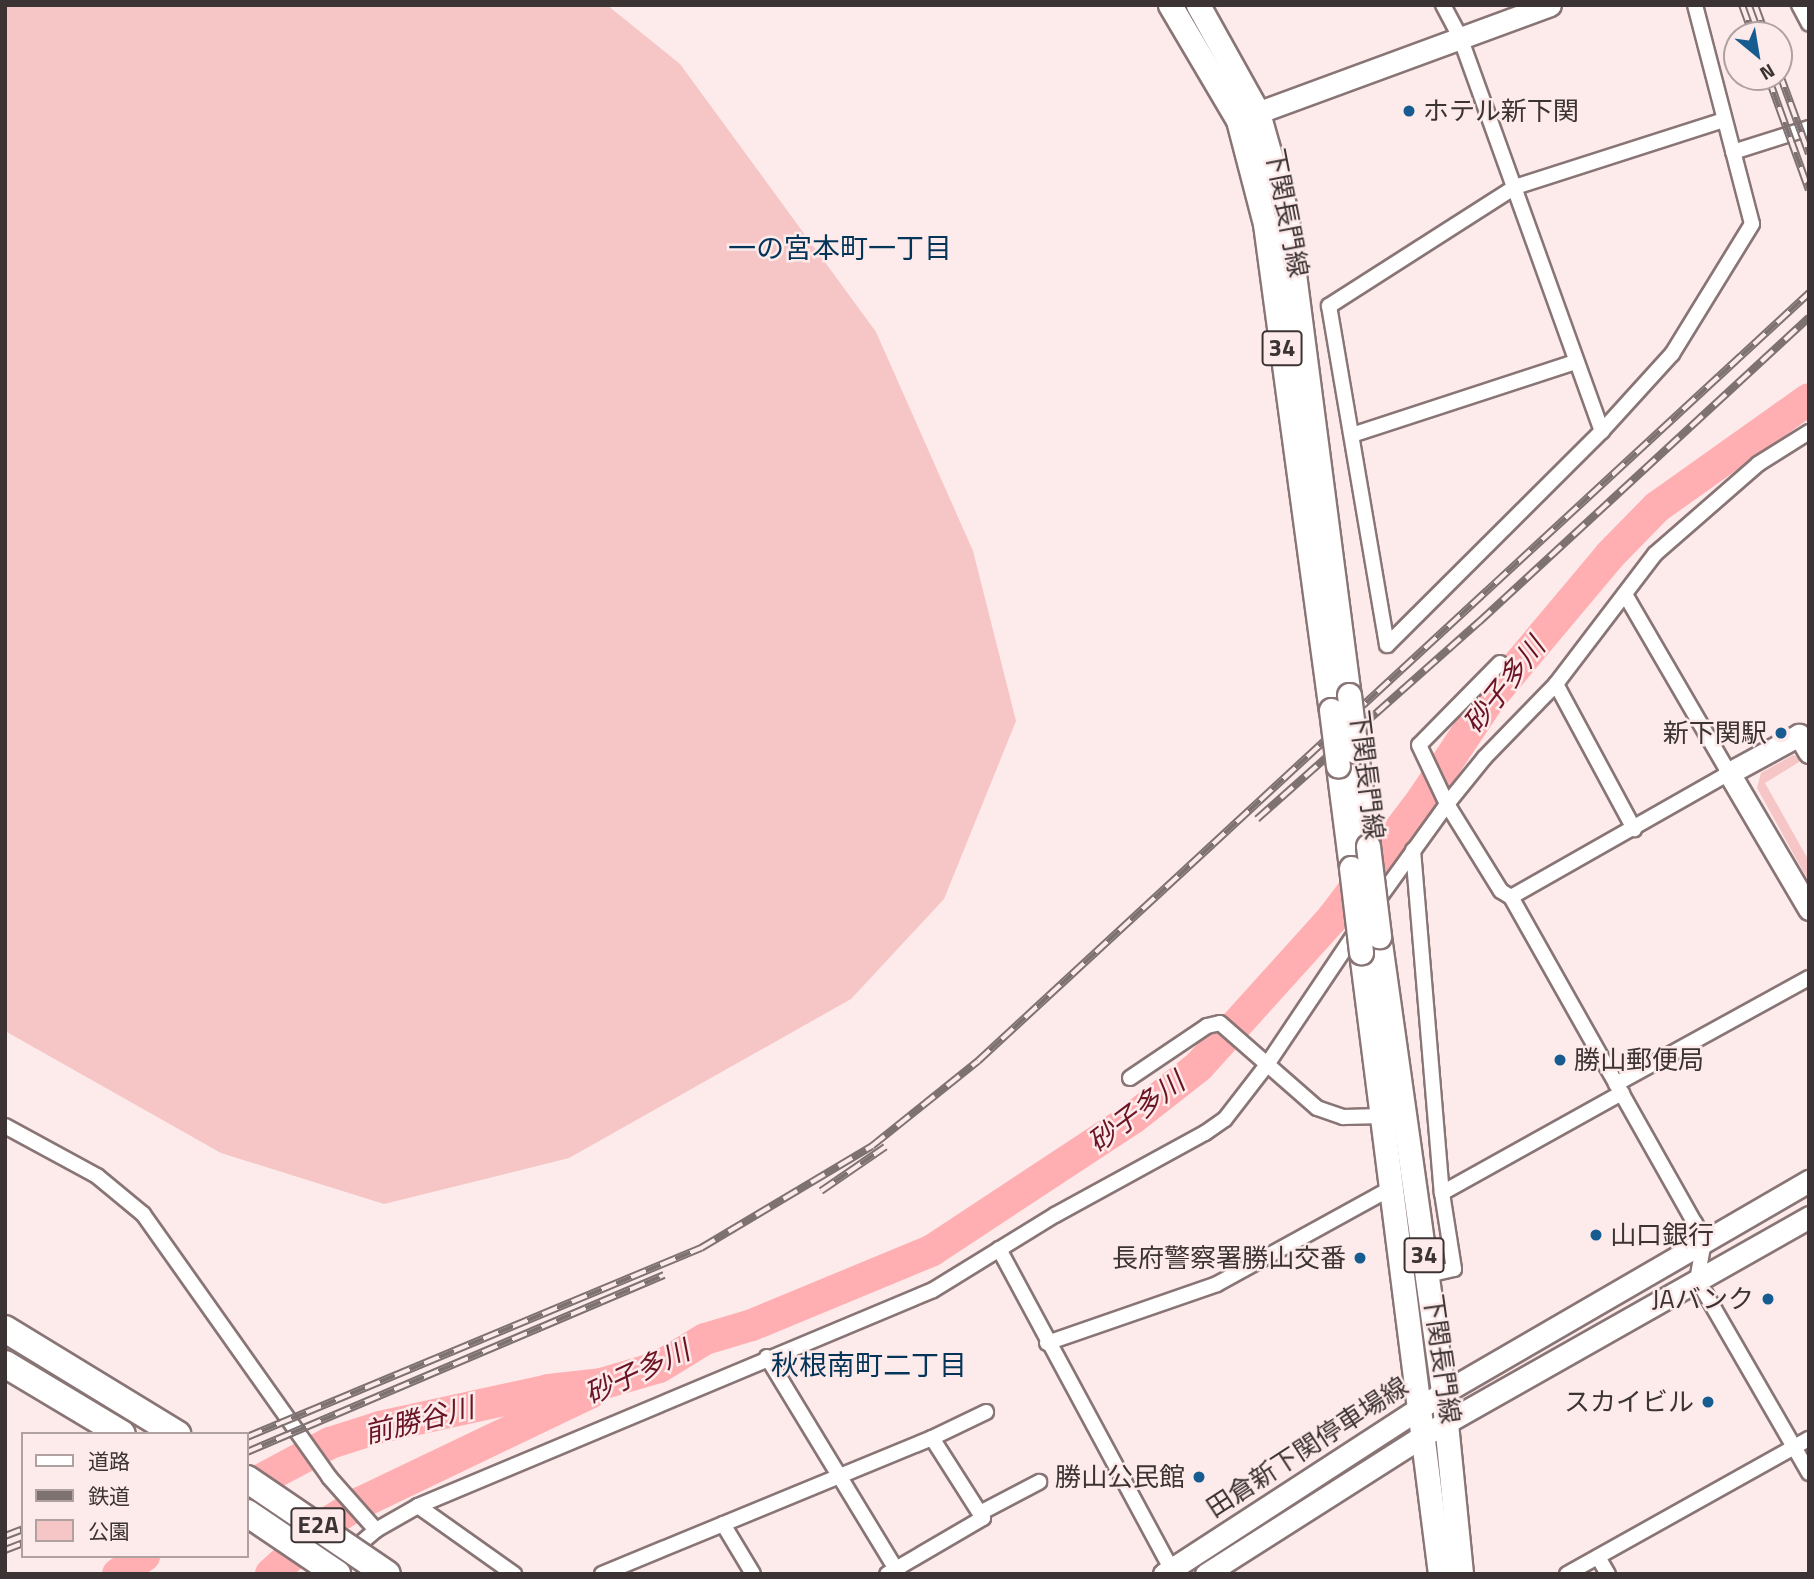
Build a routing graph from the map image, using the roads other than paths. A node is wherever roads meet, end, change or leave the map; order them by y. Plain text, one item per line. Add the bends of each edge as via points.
1 (1170, 5) edge
2 (1198, 5) edge
3 (1443, 5) edge
4 (1550, 5) edge
5 (1695, 5) edge
6 (1799, 5) edge
7 (1809, 24) edge
8 (1460, 37) junction
9 (1248, 116) junction
10 (1724, 120) junction
11 (1809, 128) edge
12 (1733, 152) junction
13 (1516, 187) junction
14 (1576, 362) junction
15 (1602, 431) junction
16 (1809, 432) edge
17 (1352, 435) junction
18 (1625, 594) junction
19 (1500, 663) dead end
20 (1556, 684) junction
21 (1809, 752) edge
22 (1730, 773) junction
23 (1446, 798) junction
24 (1634, 829) junction
25 (1412, 850) junction
26 (1511, 897) junction
27 (1809, 909) edge
28 (1809, 978) edge
29 (1266, 1066) junction
30 (1130, 1078) dead end
31 (1619, 1089) junction
32 (1383, 1116) junction
33 (5, 1126) edge
34 (1809, 1181) edge
35 (1390, 1189) junction
36 (1442, 1193) junction
37 (1809, 1217) edge
38 (1704, 1241) junction
39 (999, 1249) junction
40 (1427, 1275) junction
41 (1698, 1279) junction
42 (5, 1329) edge
43 (1047, 1343) junction
44 (767, 1357) junction
45 (5, 1364) edge
46 (1443, 1393) junction
47 (1421, 1407) junction
48 (986, 1412) dead end
49 (1445, 1423) junction
50 (111, 1427) edge
51 (174, 1432) edge
52 (1424, 1435) junction
53 (932, 1438) junction
54 (1809, 1439) edge
55 (1794, 1447) junction
56 (1809, 1473) edge
57 (840, 1477) junction
58 (248, 1480) edge
59 (1039, 1482) dead end
60 (418, 1506) junction
61 (980, 1513) junction
62 (248, 1514) edge
63 (723, 1524) junction
64 (371, 1526) junction
65 (1598, 1557) junction
66 (894, 1572) edge
67 (1170, 1572) edge
68 (325, 1574) edge
69 (337, 1574) edge
70 (387, 1574) edge
71 (514, 1574) edge
72 (602, 1574) edge
73 (753, 1574) edge
74 (1206, 1574) edge
75 (1440, 1574) edge
76 (1461, 1574) edge
77 (1567, 1574) edge
78 (1608, 1574) edge

1 - 9 main road, 下関長門線 / 34
2 - 9 main road, 下関長門線 / 34
3 - 8 street
4 - 8 main road
5 - 10 street
6 - 7 street
8 - 9 main road
8 - 13 street
9 - 32 main road, 下関長門線 / 34, bridge
9 - 40 main road, 下関長門線 / 34, bridge via 1286,212
10 - 12 street
10 - 13 street
11 - 12 street
12 - 15 street via 1752,224 1672,354
13 - 14 street
13 - 17 street via 1329,306
14 - 15 street
14 - 17 street
15 - 17 street via 1387,645
16 - 18 street via 1712,500 1655,554
18 - 20 street
18 - 22 street
19 - 23 street via 1419,745
20 - 23 street
20 - 24 street
21 - 22 main road via 1799,735
22 - 24 street
22 - 27 main road
23 - 25 street
23 - 26 street via 1502,891
24 - 26 street
25 - 29 street
25 - 36 street
26 - 31 street
28 - 31 street
29 - 30 street via 1220,1023 1207,1026
29 - 32 street via 1317,1108 1343,1118
29 - 39 street via 1225,1119 1205,1133
31 - 36 street
31 - 38 street
32 - 35 main road, 下関長門線 / 34
33 - 64 street via 96,1176 143,1214 321,1466
34 - 38 main road, 田倉新下関停車場線
35 - 43 street via 1217,1284
35 - 47 main road, 下関長門線 / 34
36 - 40 street via 1454,1269
37 - 41 main road, 田倉新下関停車場線
38 - 41 street
38 - 46 main road, 田倉新下関停車場線
39 - 43 street
39 - 44 street via 933,1290
40 - 46 main road, 下関長門線 / 34
41 - 49 main road, 田倉新下関停車場線
41 - 55 street
42 - 51 highway
43 - 67 street
44 - 57 street
44 - 60 street
45 - 50 highway
46 - 47 main road, 田倉新下関停車場線
46 - 49 main road, 下関長門線 / 34
47 - 52 main road, 下関長門線 / 34
47 - 67 main road, 田倉新下関停車場線
48 - 53 street
49 - 52 main road, 田倉新下関停車場線
49 - 76 main road, 下関長門線 / 34
52 - 74 main road, 田倉新下関停車場線
52 - 75 main road, 下関長門線 / 34
53 - 57 street
53 - 61 street
54 - 55 street
55 - 56 street
55 - 65 street
57 - 63 street
57 - 66 street
58 - 70 highway, E2A, bridge
59 - 61 street
60 - 64 street
60 - 71 street
61 - 66 street via 983,1518
62 - 69 highway, E2A, bridge
63 - 72 street
63 - 73 street
64 - 68 street
65 - 77 street
65 - 78 street

